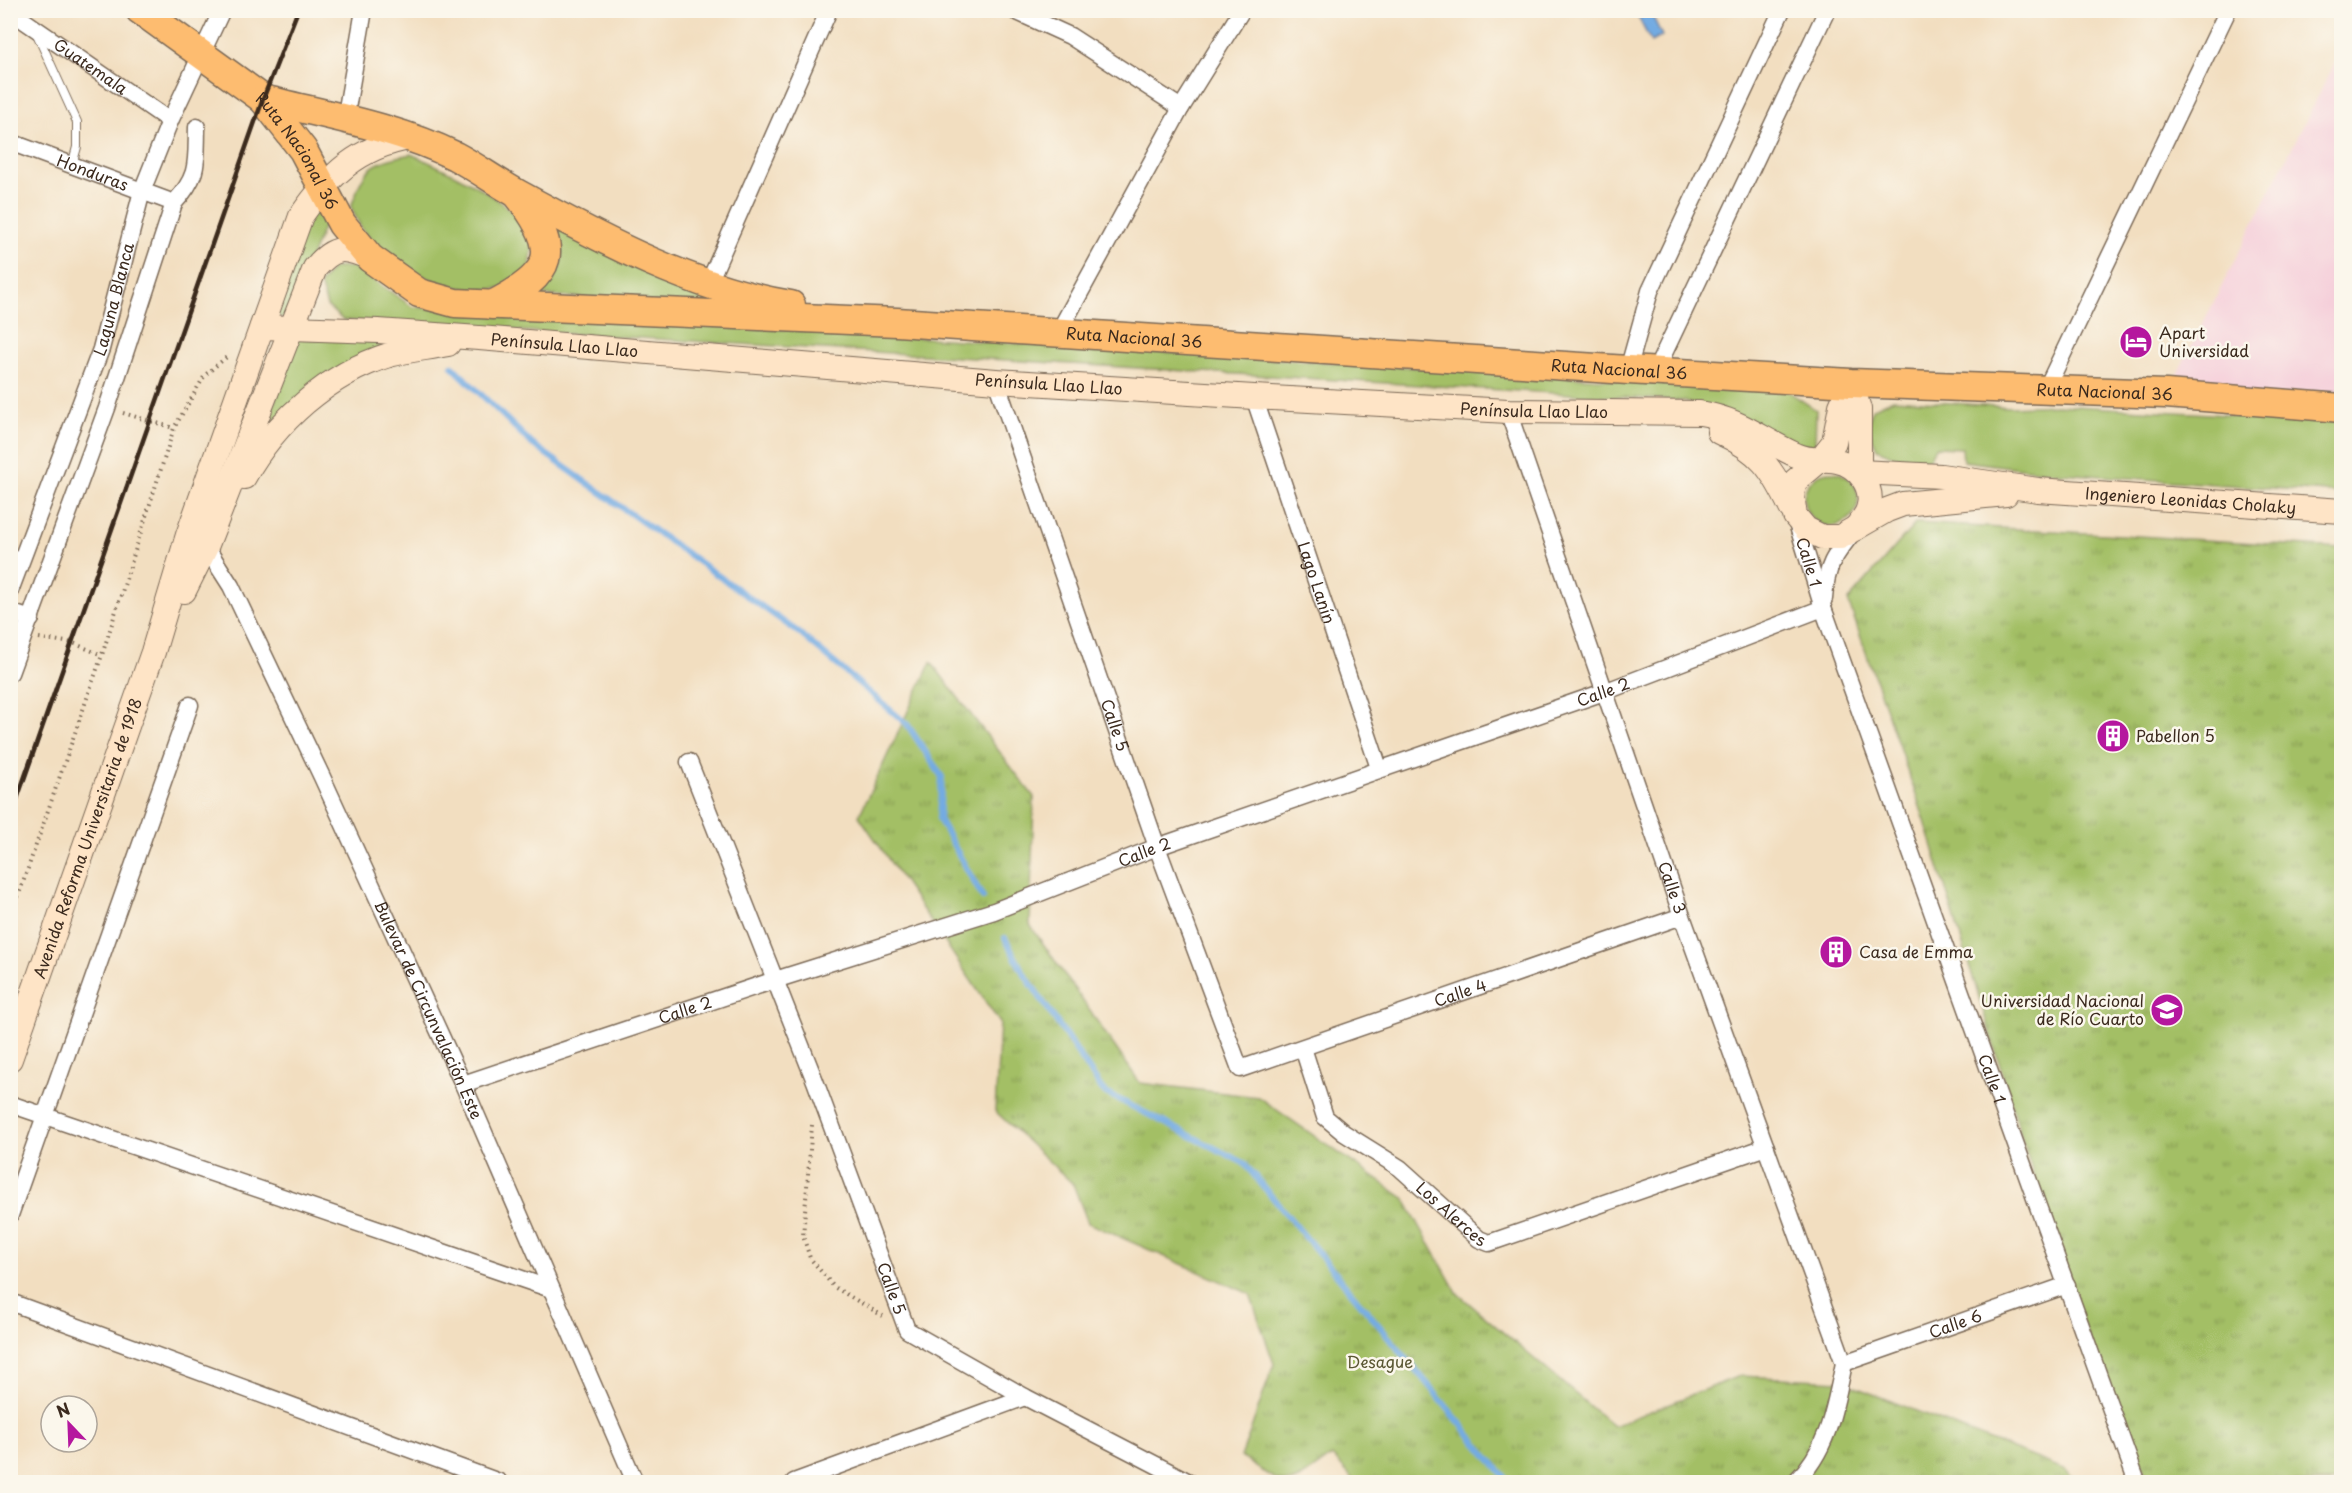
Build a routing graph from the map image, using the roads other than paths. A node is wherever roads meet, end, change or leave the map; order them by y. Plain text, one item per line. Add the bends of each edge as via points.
1 (140, 10) edge
2 (222, 10) edge
3 (364, 10) edge
4 (829, 10) edge
5 (1013, 10) edge
6 (1242, 10) edge
7 (1782, 10) edge
8 (1827, 10) edge
9 (2228, 10) edge
10 (10, 11) edge
11 (36, 30) junction
12 (201, 56) junction
13 (262, 99) junction
14 (1181, 108) junction
15 (345, 120) junction
16 (170, 121) junction
17 (197, 127) dead end
18 (409, 138) junction
19 (10, 142) edge
20 (72, 165) junction
21 (321, 187) junction
22 (142, 191) junction
23 (516, 193) junction
24 (174, 203) junction
25 (370, 258) junction
26 (709, 282) junction
27 (492, 304) junction
28 (897, 322) junction
29 (262, 327) junction
30 (291, 329) junction
31 (1058, 333) junction
32 (479, 338) junction
33 (1642, 371) junction
34 (996, 381) junction
35 (1851, 383) junction
36 (2046, 389) junction
37 (1254, 397) junction
38 (2342, 408) edge
39 (1508, 411) junction
40 (1620, 413) junction
41 (1819, 461) junction
42 (1859, 472) junction
43 (2038, 490) junction
44 (2342, 512) edge
45 (1795, 516) junction
46 (1856, 528) junction
47 (206, 547) junction
48 (10, 591) edge
49 (1823, 608) junction
50 (10, 612) edge
51 (31, 619) junction
52 (153, 652) junction
53 (10, 673) edge
54 (1604, 692) junction
55 (190, 705) dead end
56 (689, 762) dead end
57 (1379, 768) junction
58 (1157, 848) junction
59 (1682, 916) junction
60 (775, 980) junction
61 (1303, 1048) junction
62 (10, 1059) edge
63 (1240, 1069) joint
64 (463, 1084) junction
65 (10, 1104) edge
66 (45, 1116) junction
67 (1766, 1147) junction
68 (10, 1215) edge
69 (2067, 1285) junction
70 (551, 1289) junction
71 (10, 1302) edge
72 (1844, 1363) junction
73 (1025, 1397) junction
74 (499, 1482) edge
75 (635, 1482) edge
76 (794, 1482) edge
77 (1189, 1482) edge
78 (1795, 1482) edge
79 (2137, 1482) edge

1 - 12 highway
2 - 12 street, Laguna Blanca
3 - 15 street
4 - 26 street
5 - 14 street via 1070,36
6 - 14 street
7 - 33 street via 1650,291
8 - 33 street
9 - 36 street
10 - 11 street, Guatemala
11 - 16 street, Guatemala
11 - 20 lane via 77,122 78,147
12 - 13 highway
12 - 16 street, Laguna Blanca
13 - 15 highway, Ruta Nacional 36
13 - 21 highway, Ruta Nacional 36 via 303,150
14 - 31 street
15 - 18 highway, Ruta Nacional 36
16 - 22 street, Laguna Blanca
17 - 24 street, Laguna Blanca via 196,167 191,186
18 - 21 main road via 370,149 343,165
18 - 23 highway, Ruta Nacional 36 via 454,156
19 - 20 street, Honduras
20 - 22 street, Honduras
21 - 25 highway, Ruta Nacional 36 via 342,224
21 - 29 main road via 301,216
22 - 24 street, Honduras
22 - 48 street, Laguna Blanca via 101,349
23 - 26 highway, Ruta Nacional 36 via 632,254
23 - 27 highway via 537,220 547,255 534,280
24 - 51 street, Laguna Blanca via 107,408
25 - 27 highway, Ruta Nacional 36 via 419,292 455,303
25 - 30 main road via 350,250 337,250 325,256 315,268
26 - 28 highway, Ruta Nacional 36 via 759,300
27 - 28 highway, Ruta Nacional 36
28 - 31 highway, Ruta Nacional 36
29 - 30 main road, Península Llao Llao
29 - 52 main road via 189,535
30 - 32 main road, Península Llao Llao
30 - 47 main road
31 - 33 highway, Ruta Nacional 36
32 - 34 main road, Península Llao Llao
32 - 47 main road, Península Llao Llao via 388,356 335,380 291,414 254,460
33 - 35 highway, Ruta Nacional 36
34 - 37 main road, Península Llao Llao
34 - 58 street, Calle 5
35 - 36 highway, Ruta Nacional 36
35 - 41 main road via 1841,406 1834,442
35 - 42 main road via 1859,409
36 - 38 highway, Ruta Nacional 36
37 - 39 main road, Península Llao Llao
37 - 57 street, Lago Lanín
39 - 40 main road, Península Llao Llao
39 - 54 street, Calle 3
40 - 41 main road, Península Llao Llao via 1700,413 1724,417 1789,451
40 - 45 main road, Península Llao Llao via 1712,429 1738,440 1763,458
41 - 42 main road via 1836,461
41 - 45 main road via 1795,481
42 - 43 main road via 1941,476
42 - 46 main road via 1870,500 1868,511
43 - 44 main road, Ingeniero Leonidas Cholaky
43 - 46 main road via 1903,504
45 - 46 main road via 1806,530 1822,537 1840,537
45 - 49 street, Calle 1
46 - 49 street, Calle 1 via 1831,560
47 - 52 main road
47 - 64 street, Bulevar de Circunvalación Este via 231,586
49 - 54 street, Calle 2
49 - 69 street, Calle 1
50 - 51 street
51 - 53 street, Laguna Blanca
52 - 62 main road, Avenida Reforma Universitaria de 1918
54 - 57 street, Calle 2
54 - 59 street, Calle 3
55 - 66 street
56 - 60 street, Calle 5
57 - 58 street, Calle 2
58 - 60 street, Calle 2 via 994,911
58 - 63 street, Calle 5
59 - 61 street, Calle 4
59 - 67 street, Calle 3
60 - 64 street, Calle 2
60 - 73 street, Calle 5 via 907,1330
61 - 63 street, Calle 4
61 - 67 street, Los Alerces via 1325,1117 1400,1168 1479,1239 1489,1243
64 - 70 street, Bulevar de Circunvalación Este
65 - 66 street
66 - 68 street
66 - 70 street
67 - 72 street, Calle 3
69 - 72 street, Calle 6
69 - 79 street, Calle 1
70 - 75 street, Bulevar de Circunvalación Este
71 - 74 street
72 - 78 street via 1833,1414 1819,1453
73 - 76 street
73 - 77 street, Calle 5

